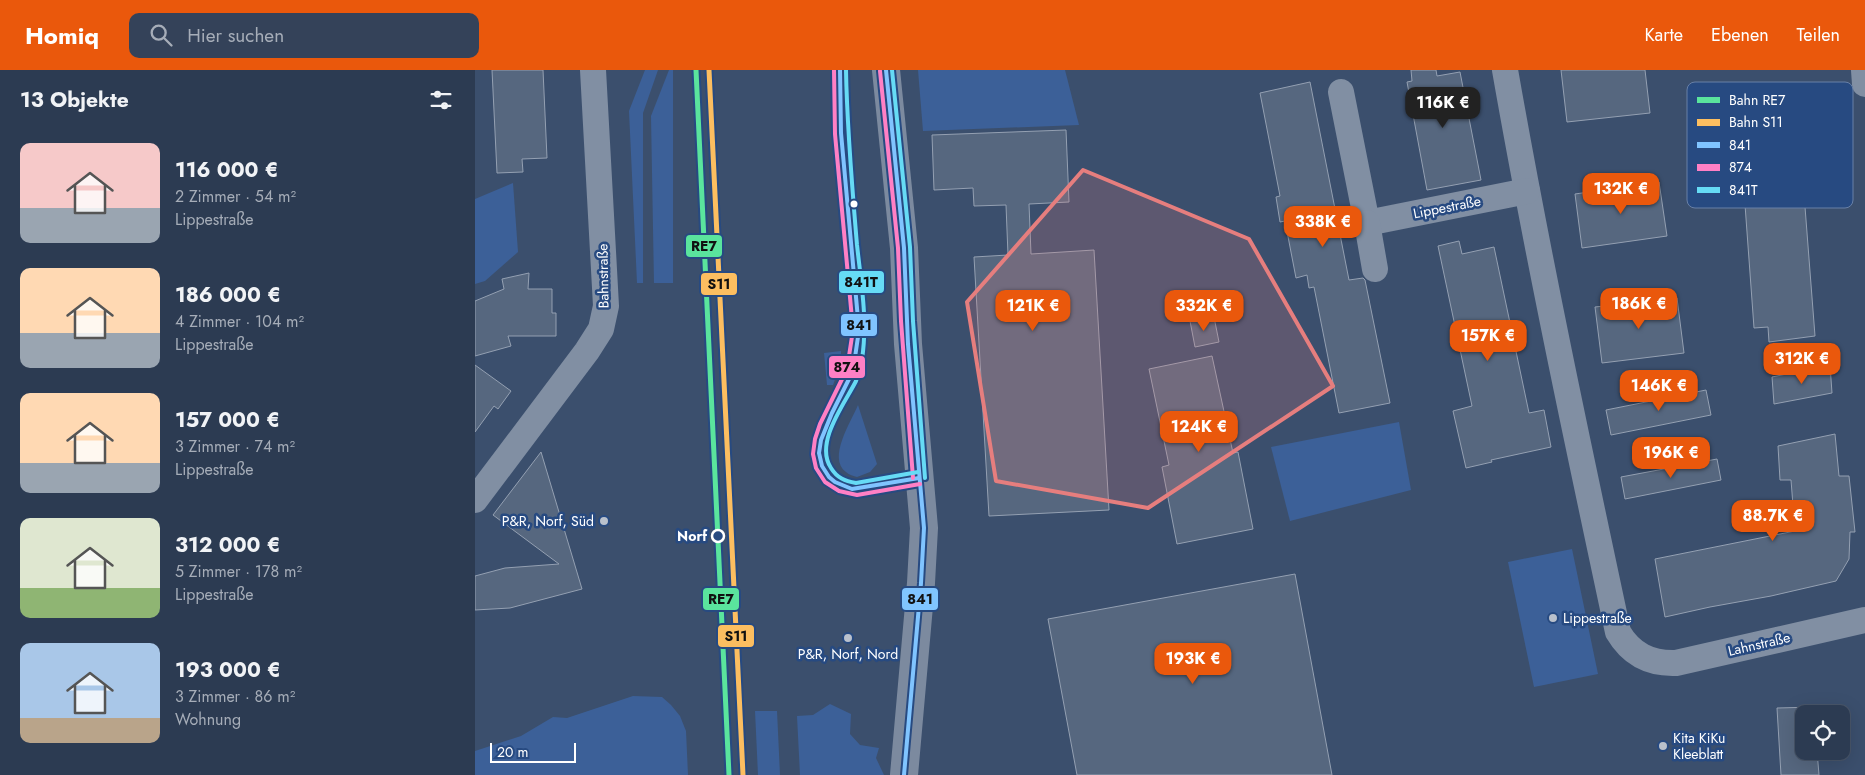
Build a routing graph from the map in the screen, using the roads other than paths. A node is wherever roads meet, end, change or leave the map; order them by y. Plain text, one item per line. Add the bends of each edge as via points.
1 (593, 70) edge
2 (886, 70) edge
3 (1505, 70) edge
4 (1864, 70) edge
5 (1865, 84) edge
6 (1341, 92) dead end
7 (1527, 191) junction
8 (1367, 223) junction
9 (1375, 269) dead end
10 (475, 500) edge
11 (1865, 620) edge
12 (904, 775) edge

1 - 10 street, Bahnstraße via 606,306 601,329
2 - 12 street via 904,248 924,528
3 - 7 street
4 - 5 street
6 - 8 street
7 - 8 street, Lippestraße
7 - 11 street, Lahnstraße via 1618,632 1632,650 1653,661 1676,663
8 - 9 street

